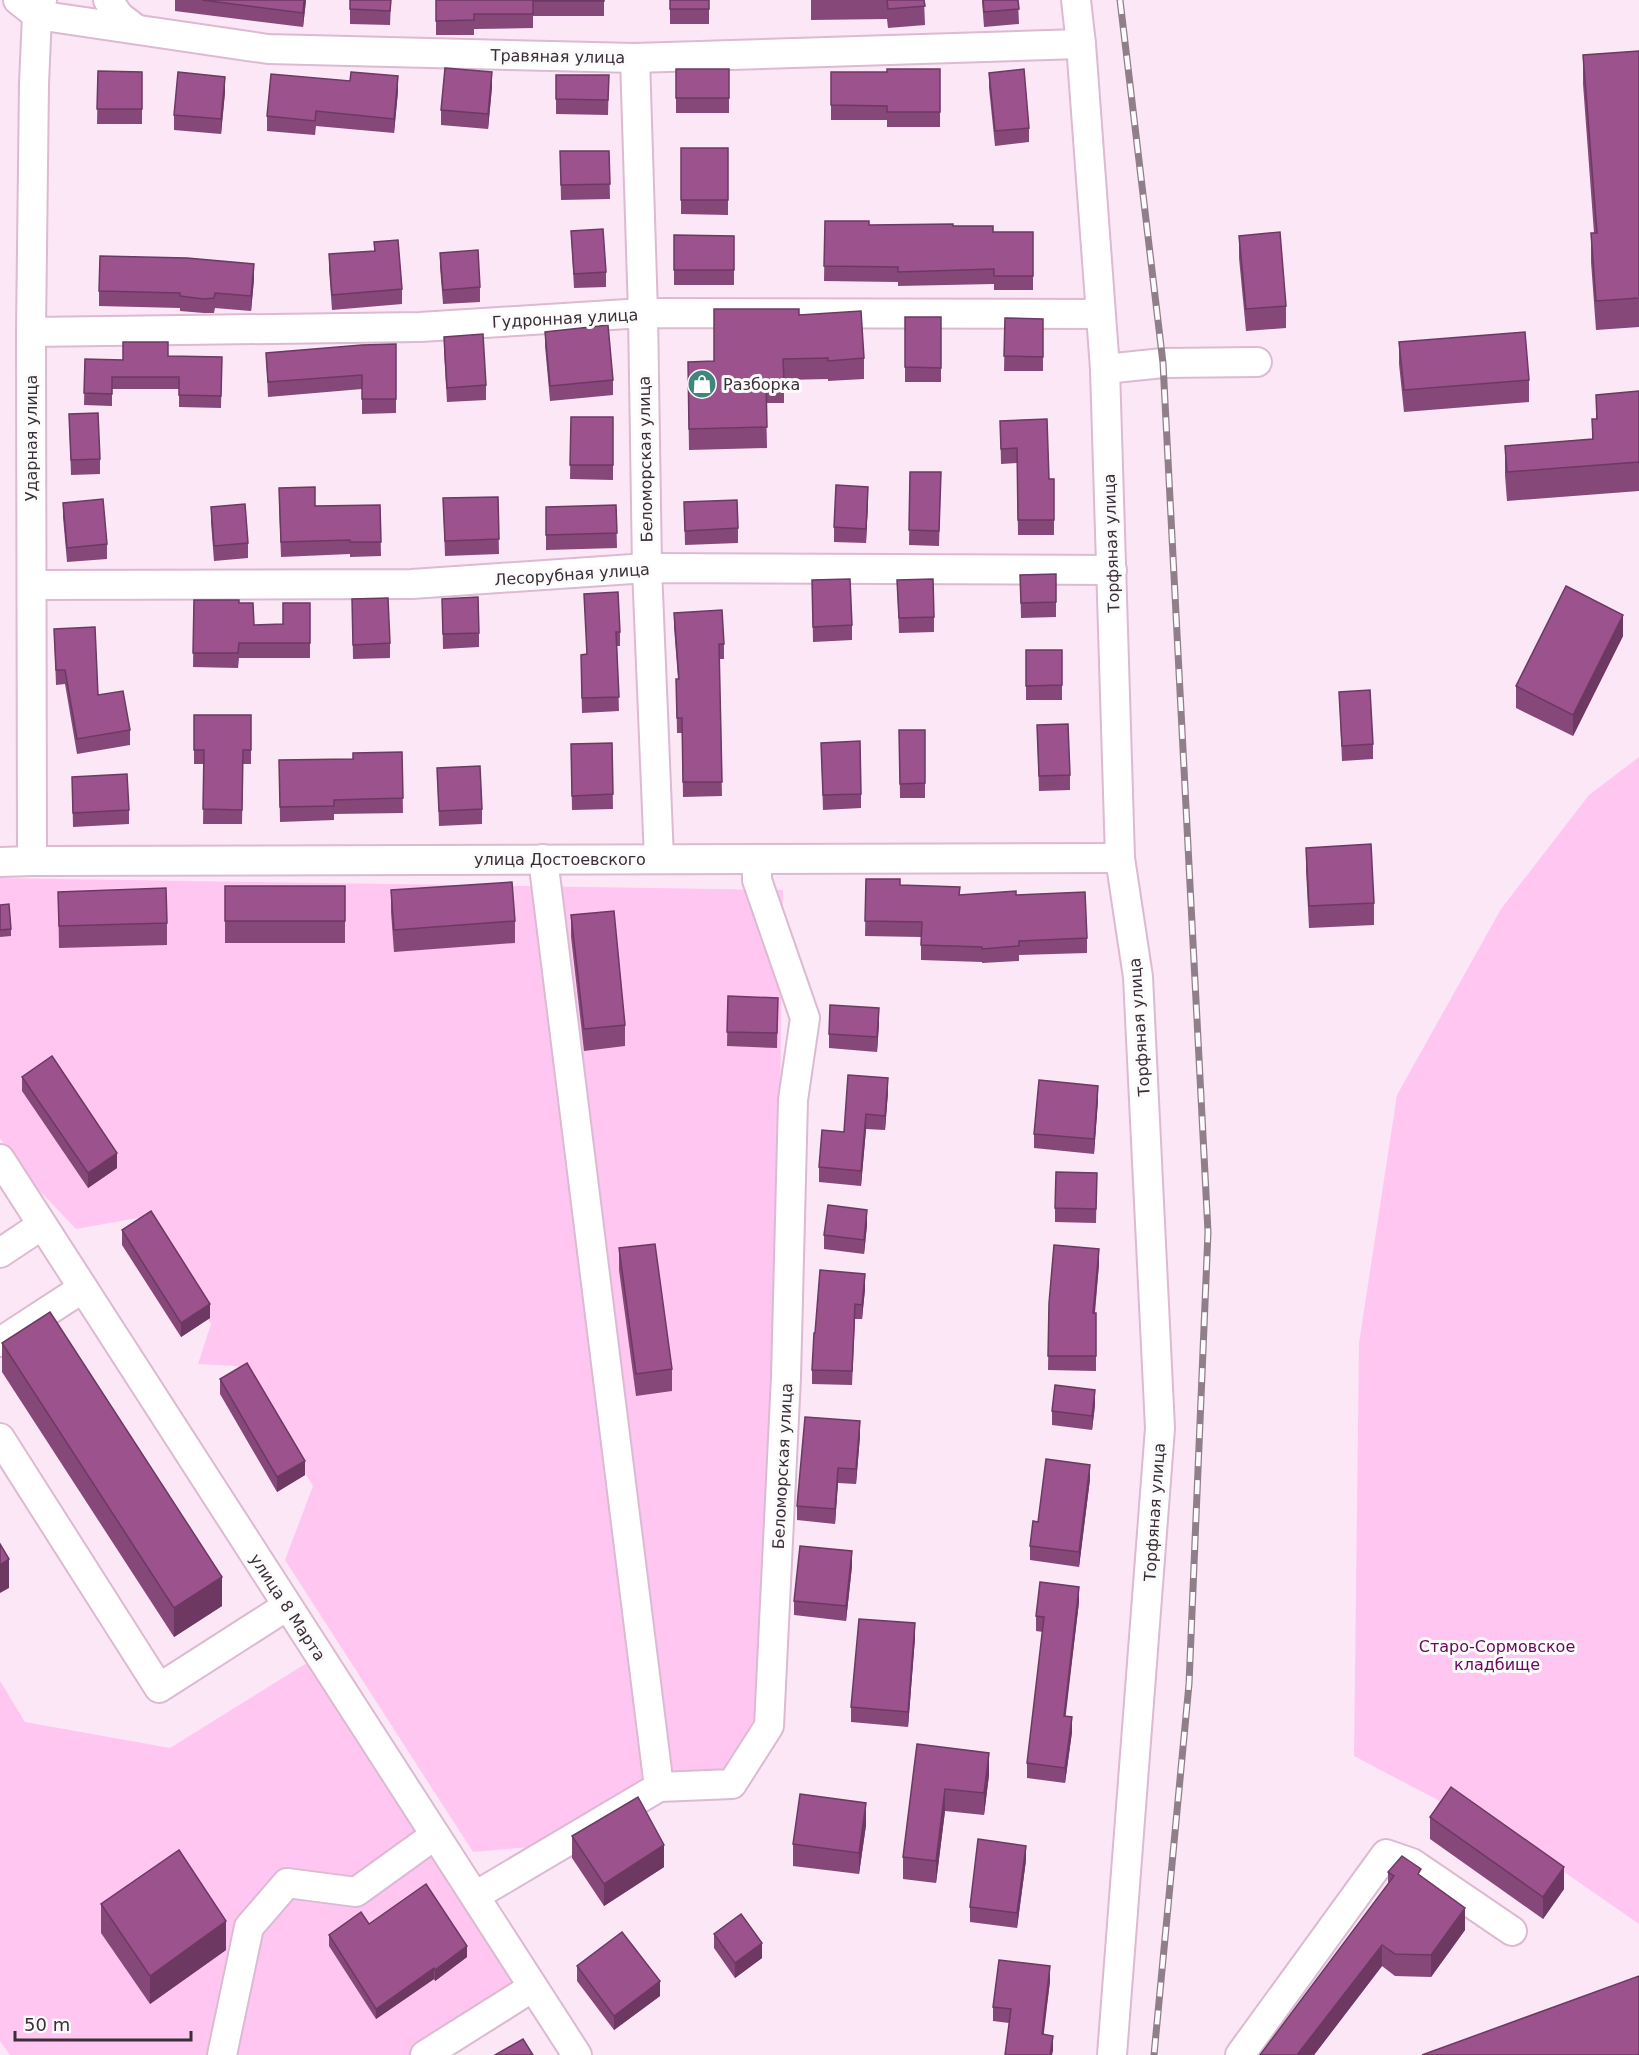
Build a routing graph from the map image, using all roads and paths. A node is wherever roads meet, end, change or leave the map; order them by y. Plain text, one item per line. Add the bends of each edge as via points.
1 (108, 0) edge
2 (1076, 0) edge
3 (32, 5) edge
4 (136, 29) junction
5 (1081, 44) junction
6 (635, 58) junction
7 (644, 314) junction
8 (1100, 314) junction
9 (31, 332) junction
10 (1257, 362) dead end
11 (1105, 369) junction
12 (647, 568) junction
13 (1112, 570) junction
14 (32, 585) junction
15 (1120, 858) junction
16 (543, 859) junction
17 (659, 859) junction
18 (757, 859) junction
19 (32, 861) junction
20 (0, 862) edge
21 (0, 1159) edge
22 (42, 1225) junction
23 (0, 1253) edge
24 (83, 1288) junction
25 (0, 1341) edge
26 (0, 1438) edge
27 (287, 1606) junction
28 (659, 1787) junction
29 (435, 1835) junction
30 (475, 1896) junction
31 (1512, 1931) dead end
32 (533, 1987) junction
33 (222, 2055) edge
34 (425, 2055) edge
35 (577, 2055) edge
36 (1112, 2055) edge
37 (1240, 2055) edge

1 - 4 street via 119,16
2 - 5 street, Торфяная улица
3 - 4 street, Травяная улица
3 - 9 street, Ударная улица
4 - 6 street, Травяная улица via 268,49
5 - 6 street, Травяная улица
5 - 8 street, Торфяная улица
6 - 7 street, Беломорская улица
7 - 8 street, Гудронная улица
7 - 9 street, Гудронная улица via 420,327
7 - 12 street, Беломорская улица
8 - 11 street, Торфяная улица
9 - 14 street, Ударная улица
10 - 11 street via 1163,363
11 - 13 street, Торфяная улица
12 - 13 street, Лесорубная улица
12 - 14 street, Лесорубная улица via 412,584
12 - 17 street, Беломорская улица
13 - 15 street, Торфяная улица
14 - 19 street, Ударная улица
15 - 18 street, улица Достоевского
15 - 36 street, Торфяная улица via 1138,976 1160,1428
16 - 17 street, улица Достоевского
16 - 19 street, улица Достоевского
16 - 28 street
17 - 18 street, улица Достоевского
18 - 28 street, Беломорская улица via 757,880 805,1018 793,1100 786,1377 769,1726 732,1784
19 - 20 street, улица Достоевского
21 - 22 street, улица 8 Марта
22 - 23 street
22 - 24 street, улица 8 Марта
24 - 25 street
24 - 27 street, улица 8 Марта
26 - 27 street via 159,1688
27 - 29 street, улица 8 Марта
28 - 30 street, Беломорская улица
29 - 30 street, улица 8 Марта
29 - 33 street via 356,1892 287,1883 249,1927
30 - 32 street, улица 8 Марта
31 - 37 street via 1413,1863 1386,1854
32 - 34 street
32 - 35 street, улица 8 Марта

